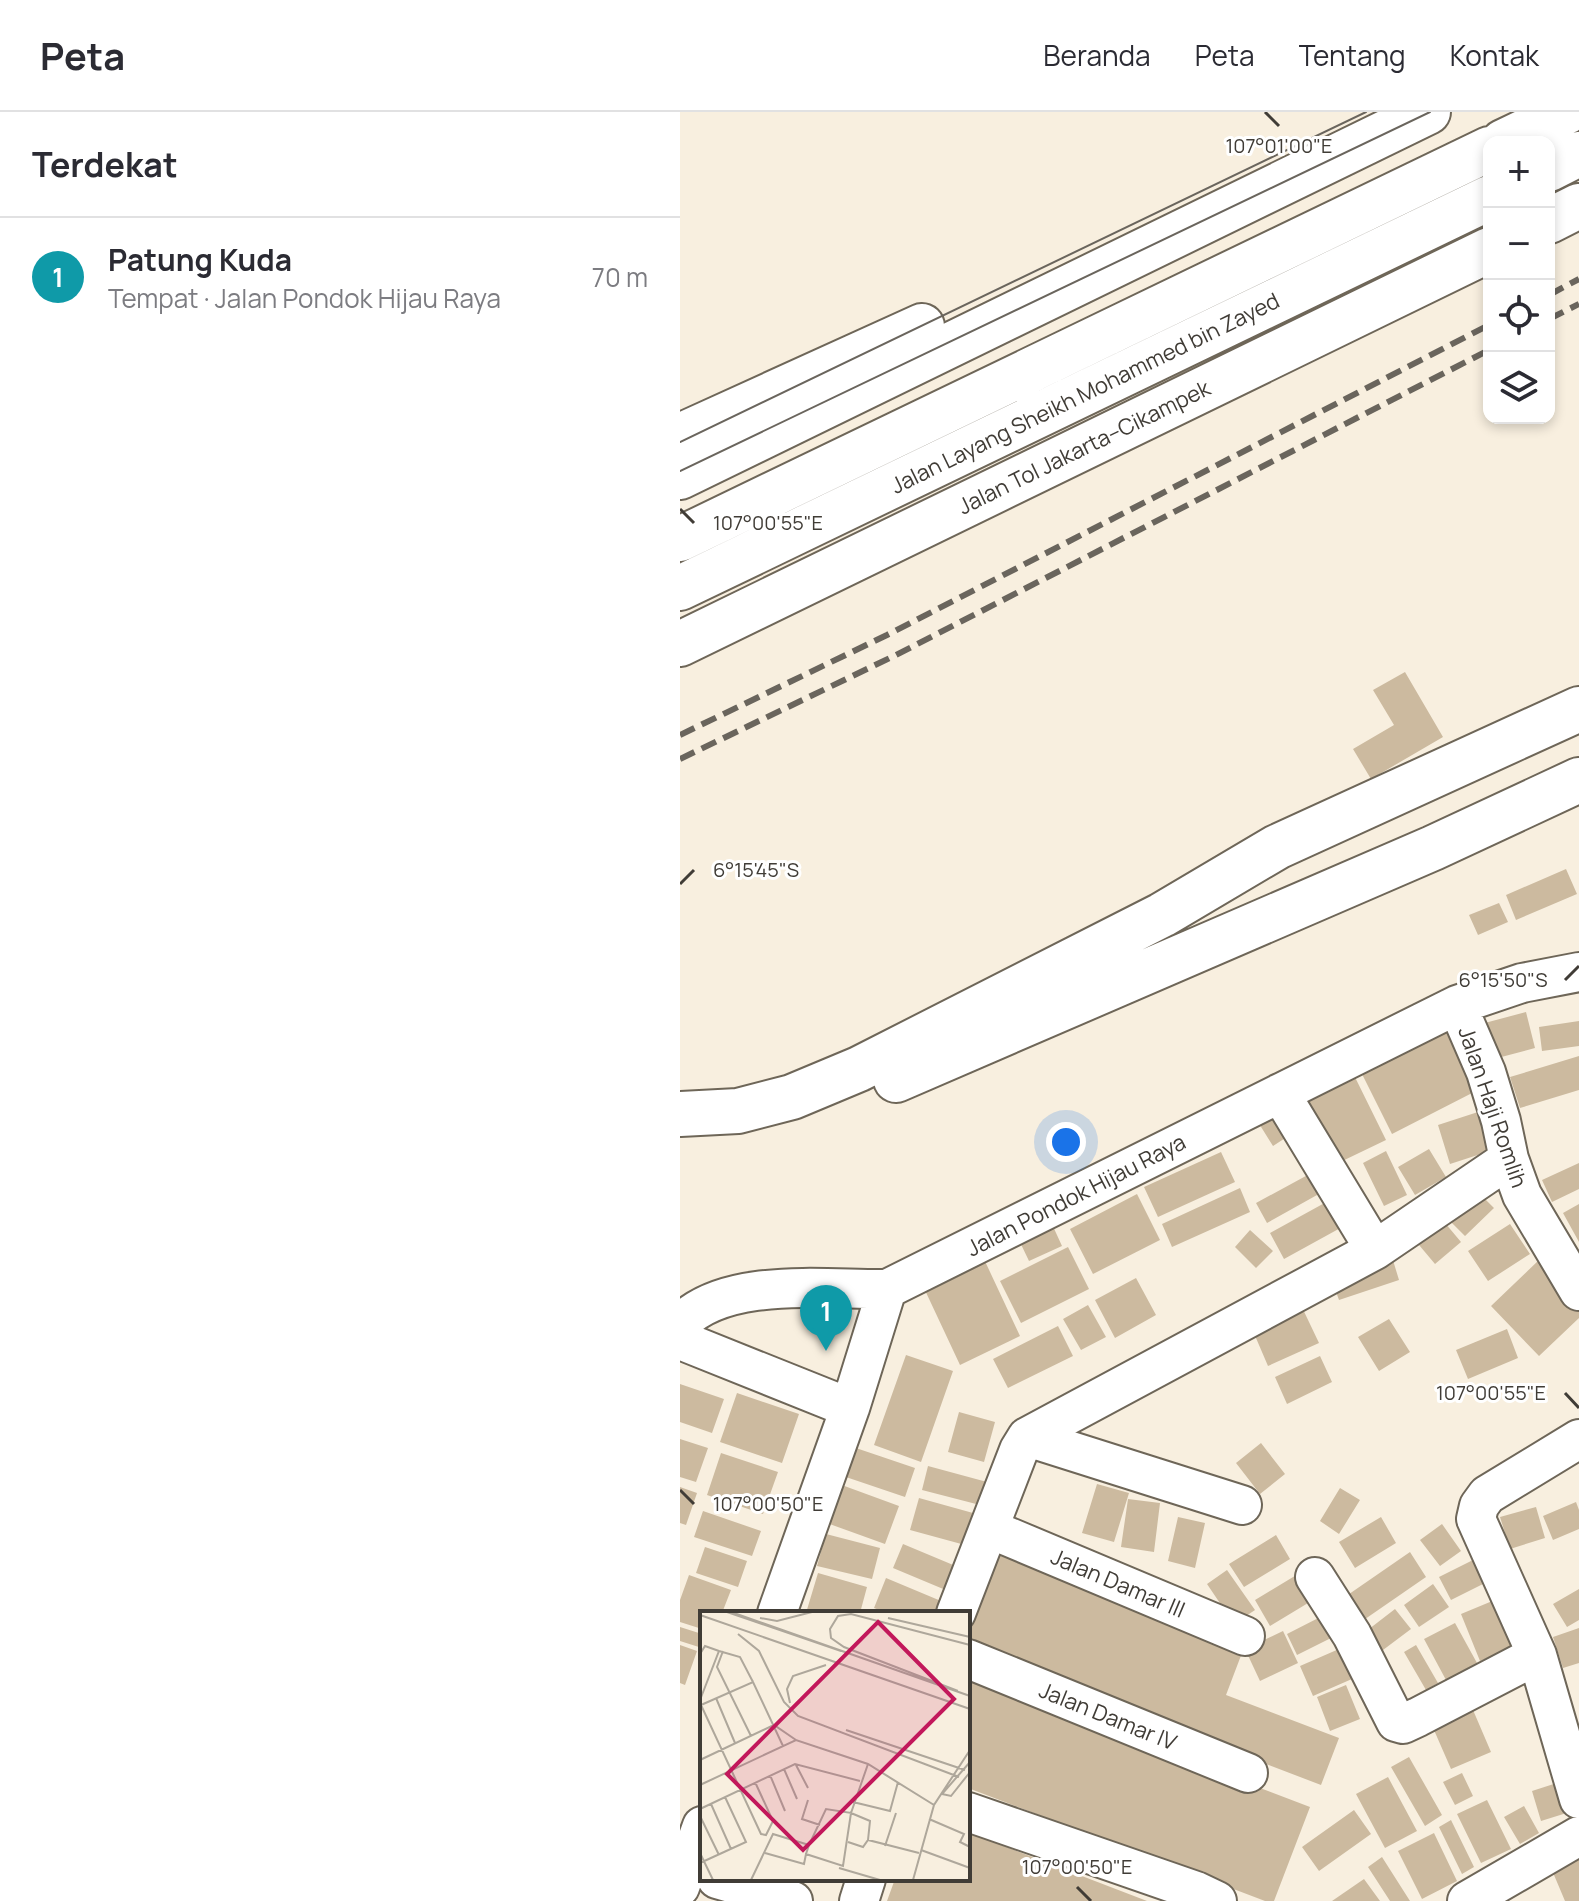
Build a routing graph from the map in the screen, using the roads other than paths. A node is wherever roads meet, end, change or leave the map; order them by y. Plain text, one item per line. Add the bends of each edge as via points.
1 (1395, 112) edge
2 (1428, 112) edge
3 (1566, 112) edge
4 (1516, 136) edge
5 (1483, 152) edge
6 (1579, 154) edge
7 (1555, 166) edge
8 (1483, 201) edge
9 (1579, 206) edge
10 (1555, 218) edge
11 (1483, 253) edge
12 (680, 436) edge
13 (680, 477) edge
14 (680, 539) edge
15 (680, 588) edge
16 (680, 644) edge
17 (1579, 709) edge
18 (1579, 780) edge
19 (1579, 972) edge
20 (1457, 1005) junction
21 (1280, 1093) junction
22 (680, 1114) edge
23 (680, 1144) edge
24 (1509, 1159) junction
25 (1375, 1250) junction
26 (887, 1289) junction
27 (1579, 1291) edge
28 (680, 1324) edge
29 (680, 1340) edge
30 (850, 1408) junction
31 (1027, 1437) junction
32 (1579, 1439) edge
33 (1242, 1505) dead end
34 (990, 1529) junction
35 (1315, 1577) dead end
36 (778, 1611) edge
37 (957, 1611) edge
38 (1245, 1636) dead end
39 (1537, 1655) junction
40 (970, 1660) edge
41 (1248, 1773) dead end
42 (1579, 1799) edge
43 (970, 1813) edge
44 (1579, 1836) edge
45 (700, 1837) edge
46 (693, 1876) edge
47 (713, 1881) edge
48 (865, 1881) edge
49 (793, 1901) edge
50 (859, 1901) edge
51 (1217, 1901) edge
52 (1467, 1901) edge

1 - 12 highway
2 - 13 highway
3 - 4 highway
5 - 14 highway, Jalan Layang Sheikh Mohammed bin Zayed
6 - 7 highway
8 - 15 highway, Jalan Layang Sheikh Mohammed bin Zayed
9 - 10 highway
11 - 16 highway, Jalan Tol Jakarta–Cikampek
17 - 22 highway via 1277,847 1162,915 859,1069 792,1097 738,1111
18 - 23 highway via 872,1091 757,1134
19 - 20 street, Jalan Pondok Hijau Raya via 1522,983
20 - 21 street, Jalan Pondok Hijau Raya
20 - 24 street, Jalan Haji Romlih via 1486,1072
21 - 25 street
21 - 26 street, Jalan Pondok Hijau Raya
24 - 25 street
24 - 27 street, Jalan Haji Romlih via 1522,1195
25 - 31 street
26 - 28 street via 748,1291 712,1300
26 - 30 street
29 - 30 street
30 - 36 street
31 - 33 street
31 - 34 street
32 - 39 street via 1487,1495 1476,1519
34 - 37 street
34 - 38 street, Jalan Damar III
35 - 39 street via 1352,1635 1396,1722 1418,1717
39 - 42 street
40 - 41 street, Jalan Damar IV
43 - 51 street
44 - 52 street
45 - 46 street
47 - 49 street
48 - 50 street

